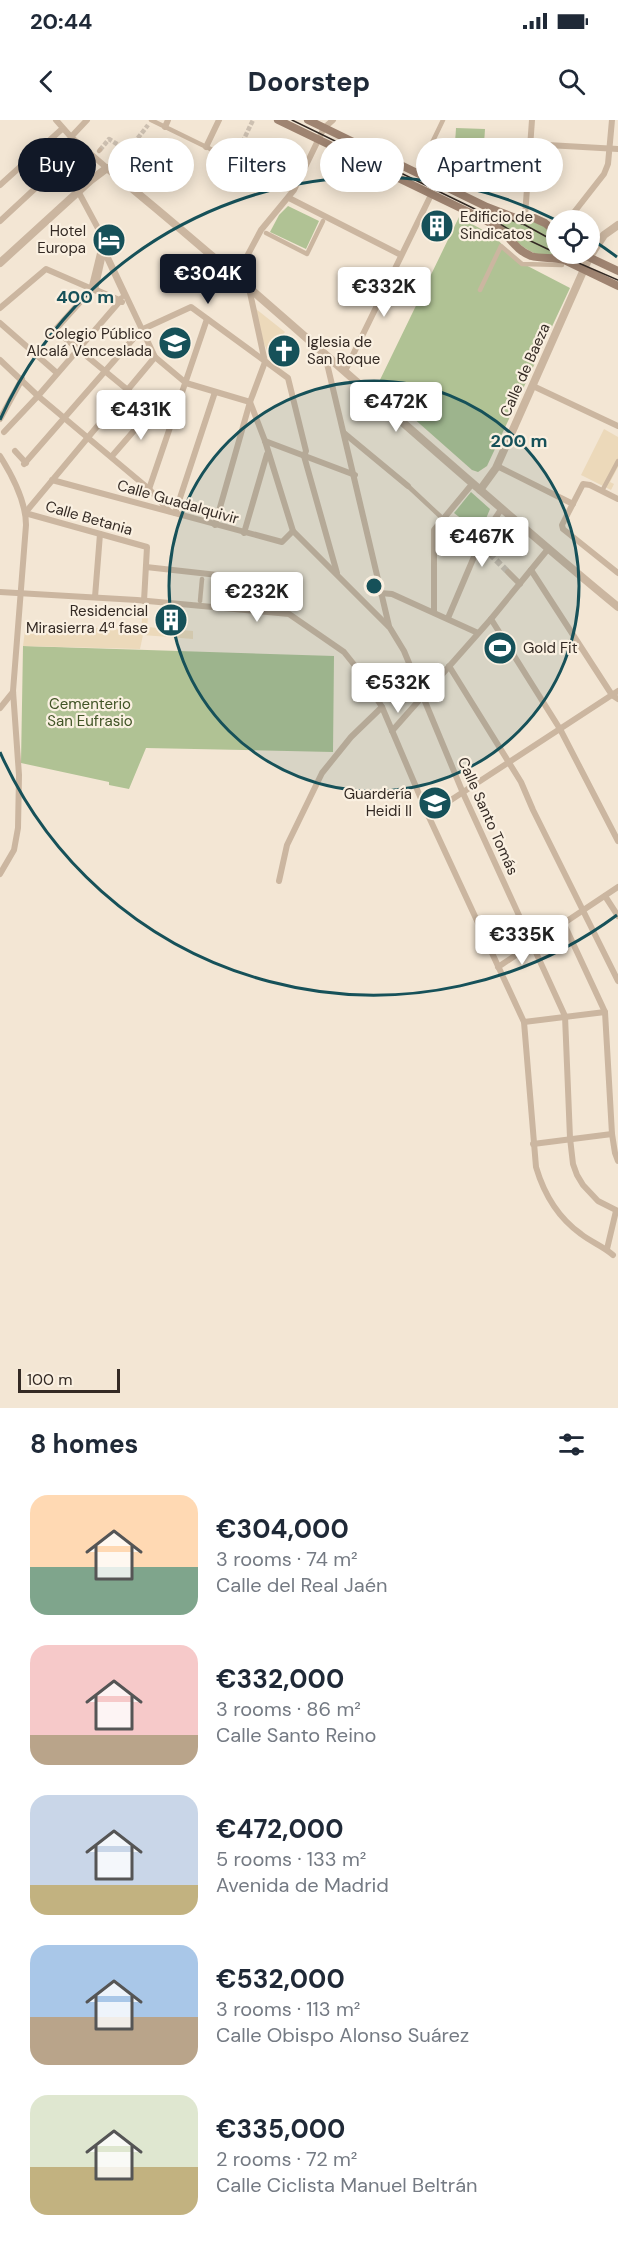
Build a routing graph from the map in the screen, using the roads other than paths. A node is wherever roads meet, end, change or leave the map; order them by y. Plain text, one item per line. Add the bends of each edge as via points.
1 (56, 120) edge
2 (87, 120) edge
3 (151, 120) edge
4 (219, 120) edge
5 (278, 120) edge
6 (309, 120) edge
7 (333, 120) edge
8 (443, 120) edge
9 (532, 120) edge
10 (612, 120) edge
11 (166, 123) edge
12 (148, 125) dead end
13 (324, 128) junction
14 (63, 129) junction
15 (72, 138) joint
16 (210, 138) edge
17 (434, 138) edge
18 (530, 138) edge
19 (319, 139) junction
20 (563, 146) edge
21 (206, 147) edge
22 (610, 149) junction
23 (618, 149) edge
24 (96, 159) edge
25 (107, 168) junction
26 (416, 174) edge
27 (96, 177) edge
28 (0, 185) edge
29 (31, 192) edge
30 (77, 192) edge
31 (79, 192) edge
32 (455, 192) edge
33 (527, 192) edge
34 (430, 195) junction
35 (289, 198) junction
36 (575, 210) edge
37 (525, 216) junction
38 (0, 220) edge
39 (323, 221) dead end
40 (546, 225) edge
41 (618, 225) edge
42 (266, 233) dead end
43 (600, 240) edge
44 (102, 245) junction
45 (401, 255) junction
46 (546, 259) edge
47 (546, 262) edge
48 (0, 263) edge
49 (600, 263) edge
50 (567, 264) edge
51 (585, 264) edge
52 (584, 270) junction
53 (618, 271) edge
54 (236, 277) junction
55 (618, 286) edge
56 (249, 288) junction
57 (92, 290) junction
58 (480, 290) dead end
59 (122, 298) junction
60 (130, 305) junction
61 (0, 308) edge
62 (207, 319) junction
63 (0, 322) edge
64 (141, 330) junction
65 (78, 350) junction
66 (325, 355) junction
67 (155, 357) junction
68 (0, 360) edge
69 (265, 362) junction
70 (104, 370) junction
71 (345, 371) junction
72 (57, 373) junction
73 (22, 380) junction
74 (186, 383) junction
75 (533, 386) junction
76 (128, 390) junction
77 (215, 392) junction
78 (38, 396) junction
79 (250, 402) junction
80 (152, 410) junction
81 (65, 417) junction
82 (174, 418) junction
83 (0, 419) edge
84 (618, 426) edge
85 (4, 432) dead end
86 (344, 433) junction
87 (88, 437) junction
88 (265, 441) junction
89 (15, 451) dead end
90 (268, 454) junction
91 (350, 455) junction
92 (0, 456) edge
93 (112, 456) junction
94 (304, 456) junction
95 (618, 461) edge
96 (497, 466) junction
97 (339, 468) junction
98 (355, 476) junction
99 (52, 480) junction
100 (473, 483) junction
101 (408, 487) joint
102 (149, 489) junction
103 (480, 490) junction
104 (602, 491) junction
105 (618, 499) edge
106 (573, 504) junction
107 (501, 508) junction
108 (25, 513) junction
109 (173, 513) junction
110 (440, 516) dead end
111 (215, 525) junction
112 (293, 531) junction
113 (243, 533) junction
114 (100, 534) junction
115 (479, 545) junction
116 (548, 549) junction
117 (490, 554) tunnel mouth
118 (146, 567) junction
119 (531, 570) junction
120 (508, 572) tunnel mouth
121 (618, 573) edge
122 (337, 574) junction
123 (202, 579) dead end
124 (520, 584) junction
125 (0, 592) edge
126 (22, 593) junction
127 (380, 593) junction
128 (95, 597) junction
129 (144, 601) junction
130 (200, 601) dead end
131 (618, 607) edge
132 (260, 611) junction
133 (434, 612) junction
134 (448, 618) junction
135 (491, 619) junction
136 (390, 628) junction
137 (478, 633) junction
138 (448, 666) junction
139 (360, 672) junction
140 (377, 675) junction
141 (418, 684) junction
142 (370, 687) junction
143 (13, 691) junction
144 (616, 695) edge
145 (423, 697) junction
146 (382, 707) junction
147 (0, 708) edge
148 (560, 729) junction
149 (392, 731) junction
150 (509, 762) junction
151 (463, 793) junction
152 (428, 815) junction
153 (618, 841) edge
154 (0, 874) edge
155 (279, 881) dead end
156 (618, 887) edge
157 (605, 896) junction
158 (584, 910) junction
159 (618, 916) edge
160 (564, 924) junction
161 (533, 944) junction
162 (498, 967) junction
163 (618, 981) edge
164 (604, 1012) junction
165 (565, 1016) junction
166 (524, 1022) junction
167 (612, 1134) junction
168 (570, 1138) junction
169 (533, 1144) junction
170 (618, 1161) edge
171 (617, 1211) edge
172 (607, 1249) junction
173 (613, 1255) dead end

1 - 14 street
2 - 15 street
3 - 11 street
3 - 12 street
4 - 16 street
5 - 19 main road
6 - 13 main road
7 - 13 street
8 - 17 street
9 - 18 street
10 - 22 street
11 - 21 street
13 - 19 street
13 - 26 main road
14 - 15 street
14 - 28 street
19 - 34 main road
19 - 35 street
20 - 22 street
22 - 23 street
22 - 36 street via 604,174
24 - 25 street
25 - 27 street
25 - 54 street
29 - 38 street
30 - 48 street
31 - 44 street
32 - 37 main road via 513,217
33 - 37 street
34 - 45 street
34 - 46 main road via 479,217 525,253
35 - 45 street
35 - 54 street via 261,230
37 - 40 main road
39 - 42 street via 308,254
41 - 43 street, Calle de Baeza
44 - 57 street
44 - 60 street
45 - 71 street
47 - 58 street via 522,264 501,246
49 - 53 main road
50 - 52 main road
51 - 52 street, Calle de Baeza
52 - 55 main road
52 - 75 street, Calle de Baeza
54 - 56 street
56 - 66 street
56 - 69 street
57 - 59 street
57 - 61 street via 46,269
57 - 65 street via 55,330
59 - 59 street via 96,289 104,253
59 - 60 street
59 - 65 street
60 - 64 street
62 - 64 street via 191,307
62 - 69 street
62 - 74 street
63 - 72 street
64 - 67 street
64 - 70 street
65 - 70 street
65 - 72 street
66 - 71 street
66 - 86 street
67 - 74 street
67 - 76 street
68 - 73 street
69 - 79 street
69 - 94 street via 288,378
70 - 76 street
70 - 81 street
71 - 100 street
72 - 78 street
73 - 78 street
73 - 83 street
74 - 77 street
74 - 82 street
75 - 84 street
75 - 96 street, Calle de Baeza
76 - 80 street
76 - 87 street
77 - 79 street
77 - 109 street
78 - 81 street
78 - 85 street
79 - 88 street
79 - 111 street
80 - 82 street
80 - 93 street
81 - 87 street
81 - 89 street via 25,464
82 - 102 street
86 - 91 street
86 - 101 street
87 - 93 street
87 - 99 street
88 - 90 street
88 - 94 street
90 - 112 street
90 - 113 street
91 - 97 street
91 - 98 street
92 - 108 street
93 - 102 street
94 - 97 street
94 - 122 street
95 - 104 street
96 - 103 street, Calle de Baeza
96 - 106 street
97 - 98 street
98 - 127 street
99 - 108 street
99 - 109 street, Calle Guadalquivir
100 - 103 street
100 - 133 street via 434,530
101 - 110 street
102 - 109 street
103 - 107 street
104 - 105 street
104 - 106 street via 583,484
106 - 121 street via 563,529
107 - 115 street
107 - 116 street
108 - 114 street, Calle Betania
108 - 126 street
109 - 111 street, Calle Guadalquivir
111 - 113 street, Calle Guadalquivir
112 - 113 street, Calle Guadalquivir via 282,542
112 - 122 street
114 - 118 street, Calle Betania via 147,547
114 - 128 street
115 - 117 street
115 - 134 street
116 - 119 street
116 - 131 street
118 - 129 street
118 - 132 street via 263,580
119 - 124 street
119 - 144 street
120 - 124 street
122 - 136 street
123 - 130 street
124 - 135 street
125 - 126 street
126 - 128 street
126 - 143 street
127 - 133 street via 392,594
127 - 136 street
128 - 129 street
129 - 132 street
132 - 139 street via 289,614 344,652
133 - 134 street
134 - 137 street
135 - 137 street
135 - 148 street
136 - 141 street, Calle Santo Tomás
137 - 138 street
138 - 145 street
138 - 150 street
139 - 140 street
139 - 142 street
140 - 141 street
140 - 142 street
141 - 145 street, Calle Santo Tomás
142 - 146 street
143 - 147 street
143 - 154 street via 18,828 14,850
144 - 148 street
145 - 149 street
145 - 151 street, Calle Santo Tomás
146 - 149 street
146 - 155 street via 351,736 322,773 287,845
148 - 150 street
148 - 153 street
149 - 152 street
150 - 151 street
150 - 158 street
151 - 152 street
151 - 161 street, Calle Santo Tomás
152 - 162 street
156 - 157 street
157 - 158 street
157 - 159 street
158 - 160 street
158 - 163 street
160 - 161 street
160 - 164 street
161 - 162 street
161 - 165 street, Calle Santo Tomás
162 - 166 street
164 - 165 street
164 - 167 street
165 - 166 street
165 - 168 street
166 - 169 street
167 - 168 street
167 - 170 street
168 - 169 street
168 - 171 street via 573,1164 583,1185 598,1201
169 - 172 street via 541,1185 560,1216 580,1234
171 - 172 street
172 - 173 street

